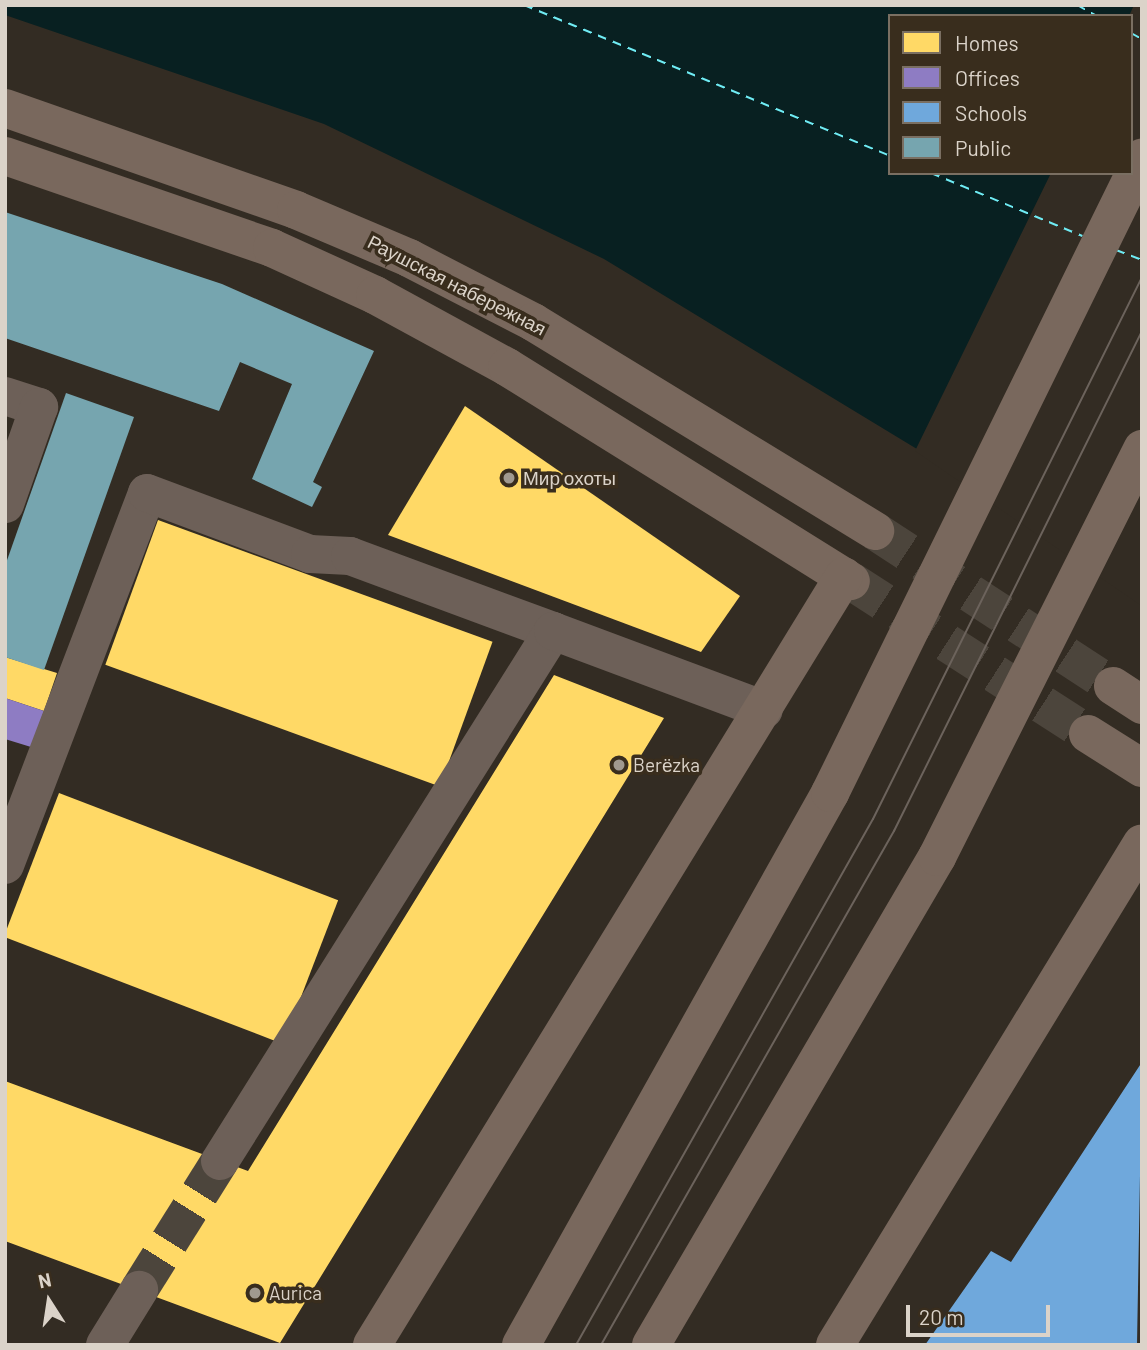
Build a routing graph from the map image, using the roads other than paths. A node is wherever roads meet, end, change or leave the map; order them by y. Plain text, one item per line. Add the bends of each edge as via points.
1 (5, 108) edge
2 (5, 156) edge
3 (1142, 158) edge
4 (5, 396) edge
5 (1142, 449) edge
6 (5, 504) edge
7 (875, 531) tunnel mouth
8 (553, 631) junction
9 (764, 710) junction
10 (1088, 734) tunnel mouth
11 (1142, 768) edge
12 (1142, 843) edge
13 (5, 865) edge
14 (220, 1161) tunnel mouth
15 (139, 1290) tunnel mouth
16 (105, 1345) edge
17 (372, 1345) edge
18 (522, 1345) edge
19 (650, 1345) edge
20 (835, 1345) edge

1 - 7 main road, Раушская набережная via 296,210 409,258 533,322
2 - 9 main road via 272,248 374,295 507,367 847,578
3 - 18 main road, bridge via 830,793
4 - 6 lane via 39,407
5 - 19 main road, bridge via 937,857
8 - 9 lane
8 - 13 lane via 350,556 310,554 147,493
8 - 14 lane
9 - 17 main road via 678,837
10 - 11 main road
12 - 20 main road
15 - 16 lane

